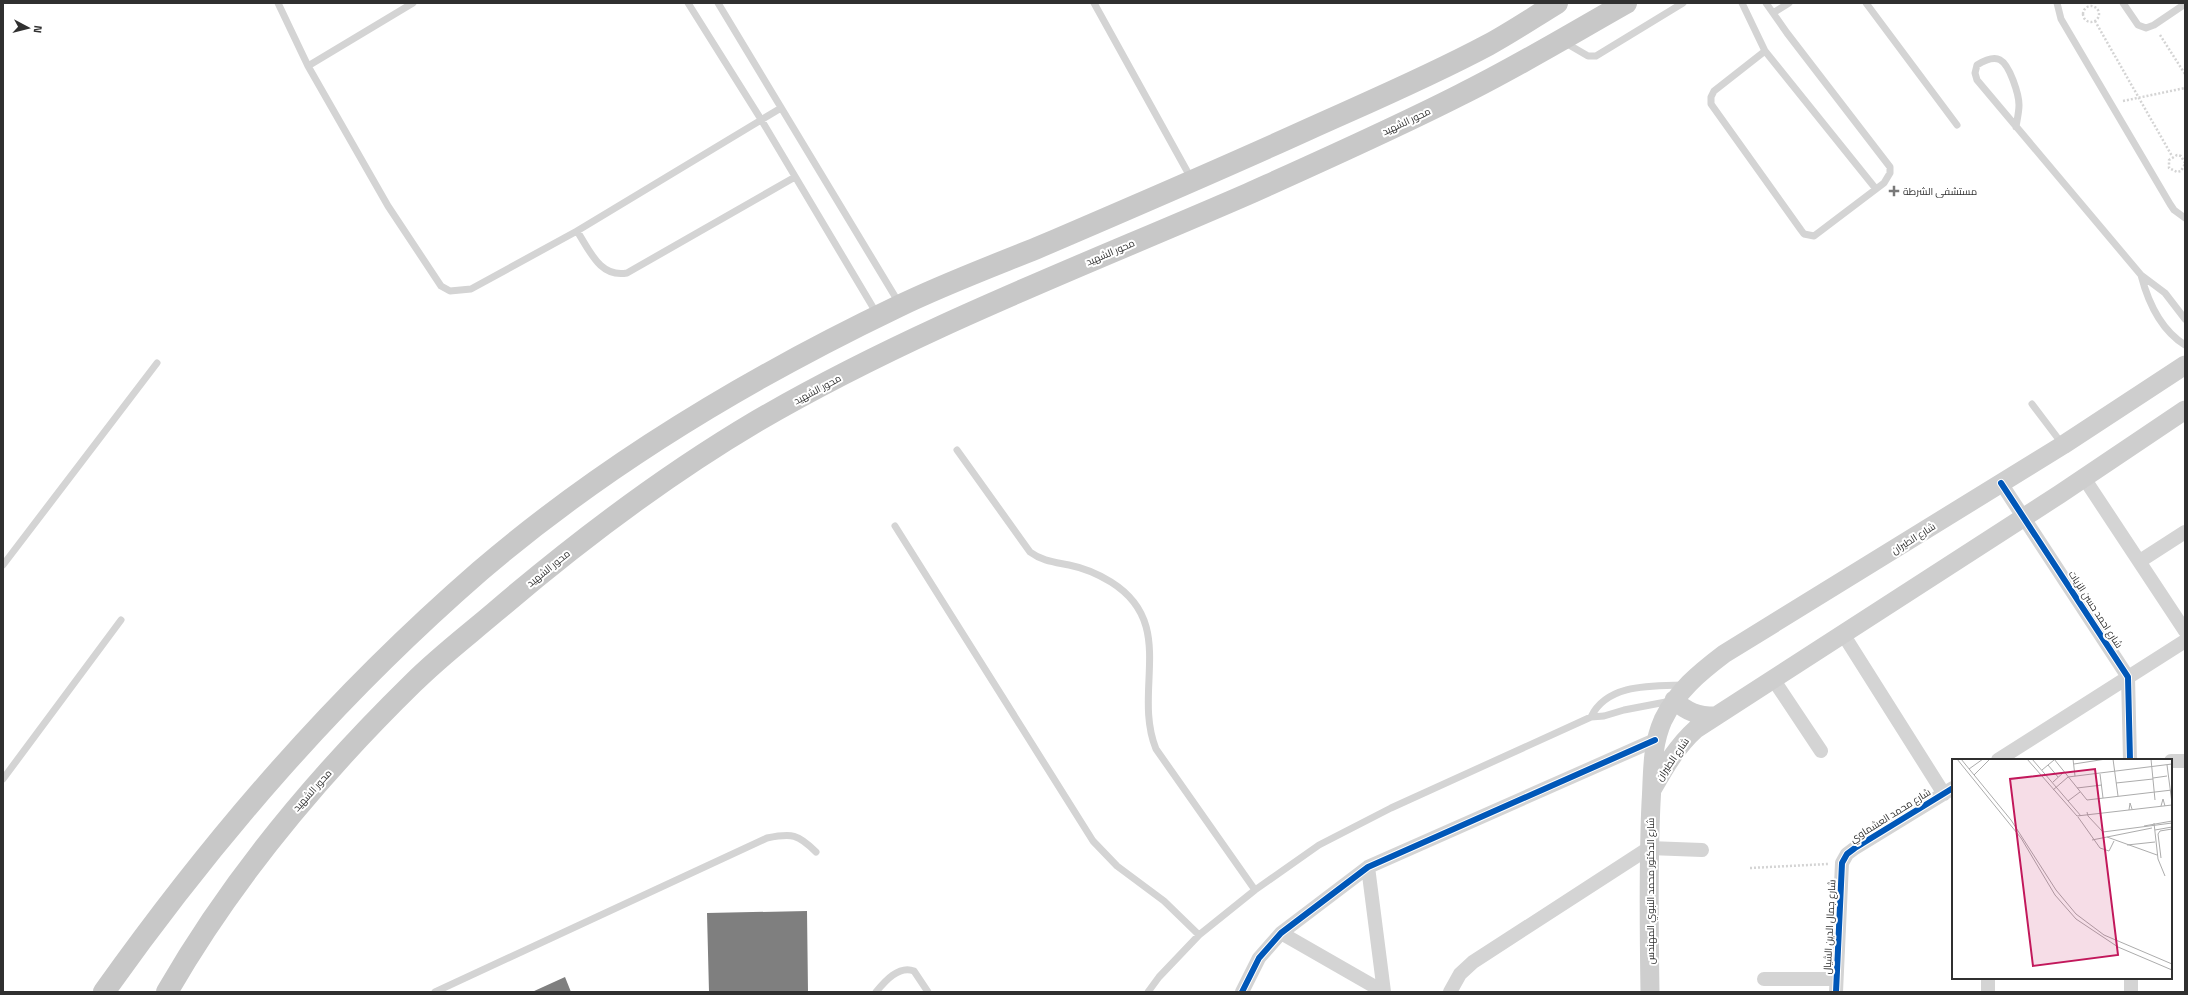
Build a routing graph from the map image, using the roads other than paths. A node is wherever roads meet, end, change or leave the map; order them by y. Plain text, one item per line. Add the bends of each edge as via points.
1 (278, 3) edge
2 (412, 3) edge
3 (688, 3) edge
4 (718, 3) edge
5 (1094, 3) edge
6 (1557, 3) edge
7 (1626, 3) edge
8 (1683, 3) edge
9 (1742, 3) edge
10 (1766, 3) edge
11 (1789, 3) edge
12 (1866, 3) edge
13 (2056, 3) edge
14 (2127, 4) edge
15 (2185, 4) edge
16 (1773, 13) junction
17 (1560, 40) junction
18 (1765, 51) junction
19 (308, 66) junction
20 (781, 108) junction
21 (762, 121) junction
22 (1957, 125) dead end
23 (2016, 127) junction
24 (795, 177) junction
25 (1193, 182) junction
26 (1876, 189) junction
27 (2185, 218) edge
28 (577, 231) junction
29 (2141, 275) junction
30 (901, 305) junction
31 (879, 316) junction
32 (2185, 319) edge
33 (2185, 345) edge
34 (157, 363) dead end
35 (2185, 365) edge
36 (2032, 404) dead end
37 (2185, 410) edge
38 (2063, 445) junction
39 (957, 450) dead end
40 (2084, 478) junction
41 (2001, 483) junction
42 (2024, 517) junction
43 (895, 526) dead end
44 (2185, 532) edge
45 (2140, 561) junction
46 (3, 565) edge
47 (122, 620) dead end
48 (2185, 631) edge
49 (1843, 634) junction
50 (2185, 641) edge
51 (2128, 677) junction
52 (1773, 679) junction
53 (1686, 685) junction
54 (1674, 700) junction
55 (1716, 716) junction
56 (1591, 717) junction
57 (1655, 740) junction
58 (1821, 751) dead end
59 (2000, 759) edge
60 (2130, 759) edge
61 (2172, 761) edge
62 (2185, 761) edge
63 (4, 774) edge
64 (1652, 789) junction
65 (1949, 791) edge
66 (1649, 848) junction
67 (1702, 850) dead end
68 (816, 852) dead end
69 (1842, 863) joint
70 (1368, 867) junction
71 (1255, 890) junction
72 (1281, 933) junction
73 (1200, 935) junction
74 (1764, 979) dead end
75 (1988, 979) edge
76 (2131, 979) edge
77 (1836, 985) edge
78 (104, 992) edge
79 (167, 992) edge
80 (435, 992) edge
81 (876, 992) edge
82 (928, 992) edge
83 (1148, 992) edge
84 (1242, 992) edge
85 (1384, 992) edge
86 (1450, 992) edge
87 (1650, 992) edge
88 (1988, 992) edge
89 (2131, 992) edge

1 - 19 lane
2 - 19 lane
3 - 21 lane
4 - 20 lane
5 - 25 lane
6 - 25 main road via 1491,43 1446,66
7 - 17 main road, محور الشهيد
8 - 17 lane via 1596,56 1588,56
9 - 18 lane
10 - 16 lane
11 - 16 lane
12 - 22 lane
13 - 27 lane via 2061,19 2174,210
14 - 15 lane via 2138,25 2146,28
16 - 26 lane via 1888,161 1888,178
17 - 79 main road, محور الشهيد via 1467,92 1411,119 1246,194 970,313 844,375 756,422 611,519 537,576 416,680 325,775 287,817 250,866
18 - 26 lane
18 - 26 lane via 1714,91 1711,104 1801,230 1809,236 1819,234
19 - 28 lane via 388,206 441,286 450,291 471,289
20 - 21 lane
20 - 30 lane
21 - 24 lane
21 - 28 lane
23 - 23 lane via 1977,80 1977,66 1986,59 2002,60 2008,66 2018,94
23 - 29 lane
24 - 28 lane via 627,273 619,275 608,272 599,264
24 - 31 lane
25 - 30 main road
29 - 32 lane via 2165,293
29 - 33 lane via 2160,320 2174,337
30 - 31 main road
31 - 78 main road via 792,360 612,470 483,569 419,626 308,737 200,861
34 - 46 lane
35 - 38 main road, شارع الطيران
36 - 38 lane
37 - 40 main road, شارع الطيران
38 - 41 main road, شارع الطيران
39 - 71 lane via 1030,552 1044,560 1084,569 1098,575 1123,591 1138,608 1151,645 1148,715 1151,738 1156,749
40 - 42 main road, شارع الطيران
40 - 45 street
41 - 42 street, شارع احمد حسن الزيات
41 - 53 main road, شارع الطيران via 1724,654
42 - 49 main road, شارع الطيران
42 - 51 street, شارع احمد حسن الزيات
43 - 73 lane via 1093,842 1117,866 1164,901
44 - 45 street
45 - 48 street
47 - 63 lane
49 - 52 main road, شارع الطيران
49 - 65 street
50 - 51 street
51 - 59 street
51 - 60 street
52 - 55 main road, شارع الطيران
52 - 58 street
53 - 54 main road, شارع الطيران
53 - 56 lane via 1645,686 1615,694 1599,705
54 - 55 main road via 1692,713
54 - 56 lane
54 - 57 main road, شارع الطيران
55 - 64 main road, شارع الطيران via 1684,739
56 - 71 lane via 1349,829 1319,845
57 - 64 main road, شارع الطيران
57 - 70 street
61 - 62 street
64 - 66 main road, شارع الدكتور محمد النبوي المهندس
65 - 69 street, شارع محمد العشماوي via 1855,848 1847,854
66 - 67 street
66 - 86 street via 1474,962 1460,974
66 - 87 main road, شارع الدكتور محمد النبوي المهندس
68 - 80 lane via 802,839 785,835 767,838
69 - 77 street, شارع جمال الدين الشيال
70 - 72 street
70 - 85 street
71 - 73 lane
72 - 84 street via 1260,958
72 - 85 street
73 - 83 lane
74 - 77 street
75 - 88 street
76 - 89 street
81 - 82 lane via 895,973 904,969 914,971

